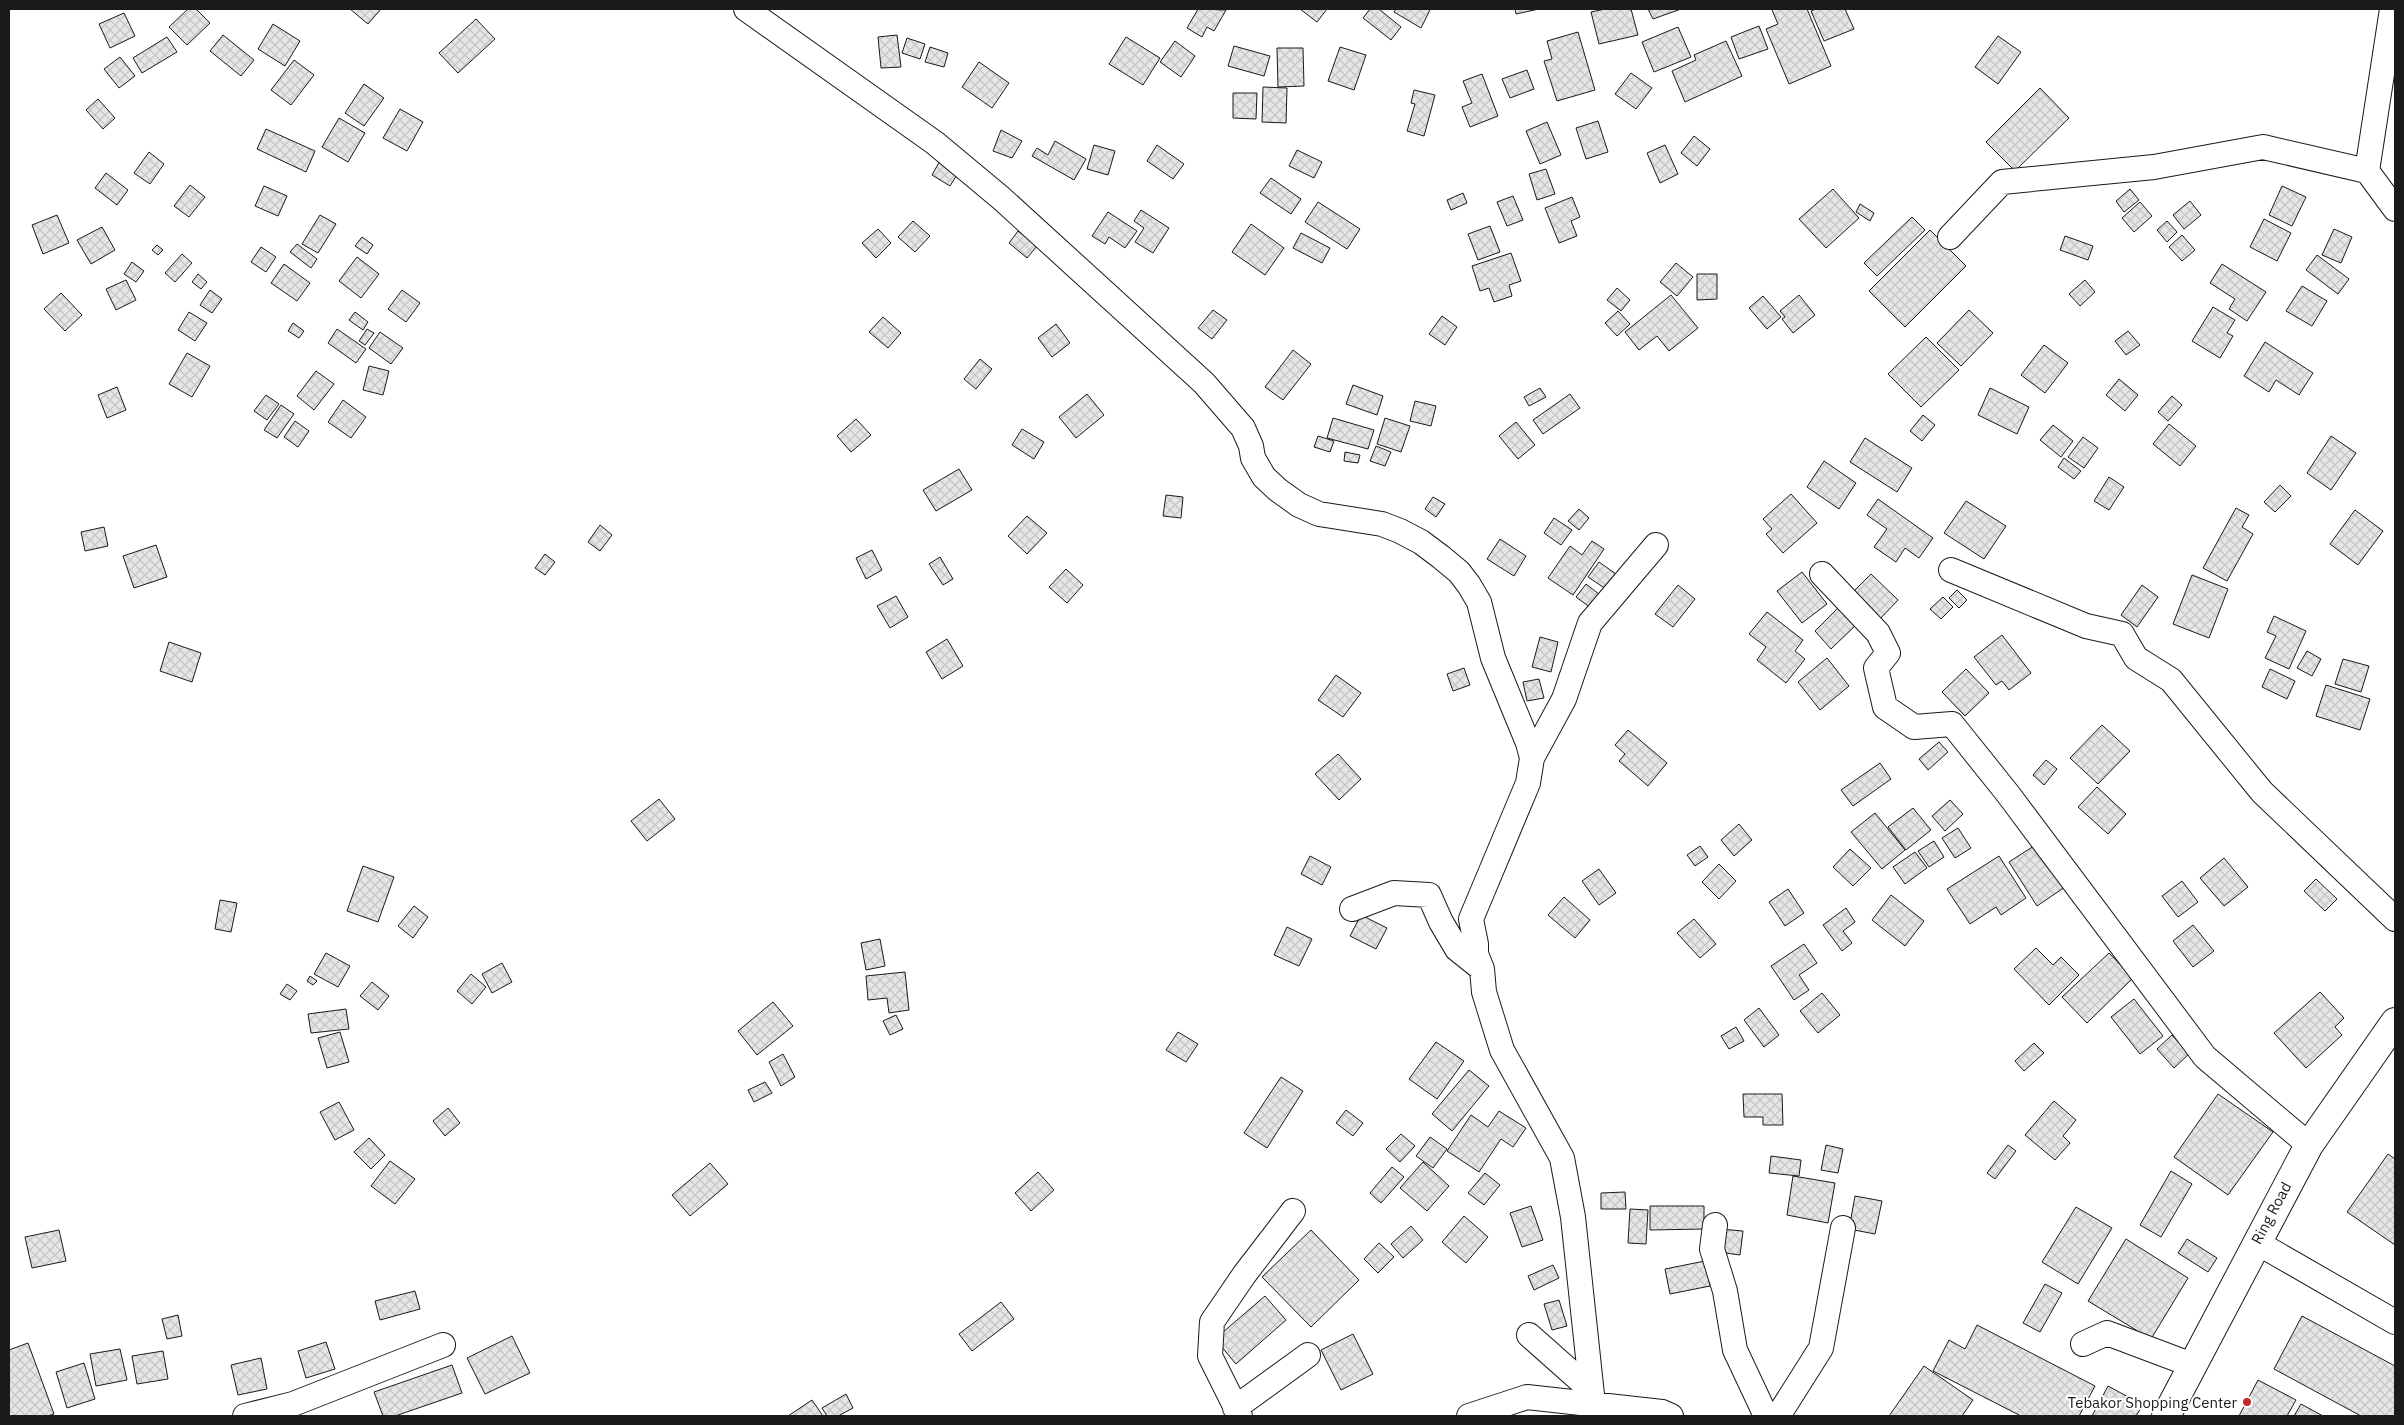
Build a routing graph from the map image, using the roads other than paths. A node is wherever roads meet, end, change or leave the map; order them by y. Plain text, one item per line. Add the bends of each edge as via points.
1 (746, 9) edge
2 (2392, 9) edge
3 (2368, 171) junction
4 (2395, 208) edge
5 (1950, 237) dead end
6 (1656, 545) dead end
7 (1951, 570) dead end
8 (1822, 574) dead end
9 (1532, 758) junction
10 (1352, 909) dead end
11 (2395, 920) edge
12 (1482, 969) junction
13 (2395, 1022) edge
14 (2309, 1144) junction
15 (1293, 1211) dead end
16 (1715, 1224) dead end
17 (1842, 1228) dead end
18 (2256, 1242) junction
19 (2395, 1322) edge
20 (1529, 1335) dead end
21 (2083, 1344) dead end
22 (442, 1345) dead end
23 (1308, 1355) dead end
24 (2192, 1365) junction
25 (1592, 1397) junction
26 (1238, 1412) edge
27 (245, 1416) edge
28 (1469, 1416) edge
29 (1671, 1416) edge
30 (1766, 1416) edge
31 (1778, 1416) edge
32 (2166, 1416) edge

1 - 9 street via 935,143 977,177 1204,383 1243,428 1253,458 1264,477 1278,490 1298,505 1319,514 1382,524 1400,531 1421,542 1459,572 1479,602 1494,658
2 - 3 street
3 - 4 street
3 - 5 street via 2263,146 2154,167 2002,182
6 - 9 street via 1590,623 1564,699
7 - 11 street via 2086,626 2122,634 2136,658 2171,680 2262,792
8 - 14 street via 1878,633 1888,653 1876,668 1885,706 1914,727 1952,724 2206,1057
9 - 12 street via 1528,783 1471,919 1476,954
10 - 12 street via 1394,893 1430,895 1457,948
12 - 25 street via 1484,992 1502,1050 1562,1158 1573,1218
13 - 14 main road, Ring Road
14 - 18 main road, Ring Road
15 - 26 street via 1212,1322 1210,1356
16 - 30 street via 1712,1248 1725,1291 1735,1350
17 - 31 street via 1821,1348
18 - 19 street
18 - 24 main road, Ring Road
20 - 25 street
21 - 24 street via 2107,1333
22 - 27 street via 293,1404
23 - 26 street
24 - 32 main road, Ring Road
25 - 28 street via 1527,1397
25 - 29 street

